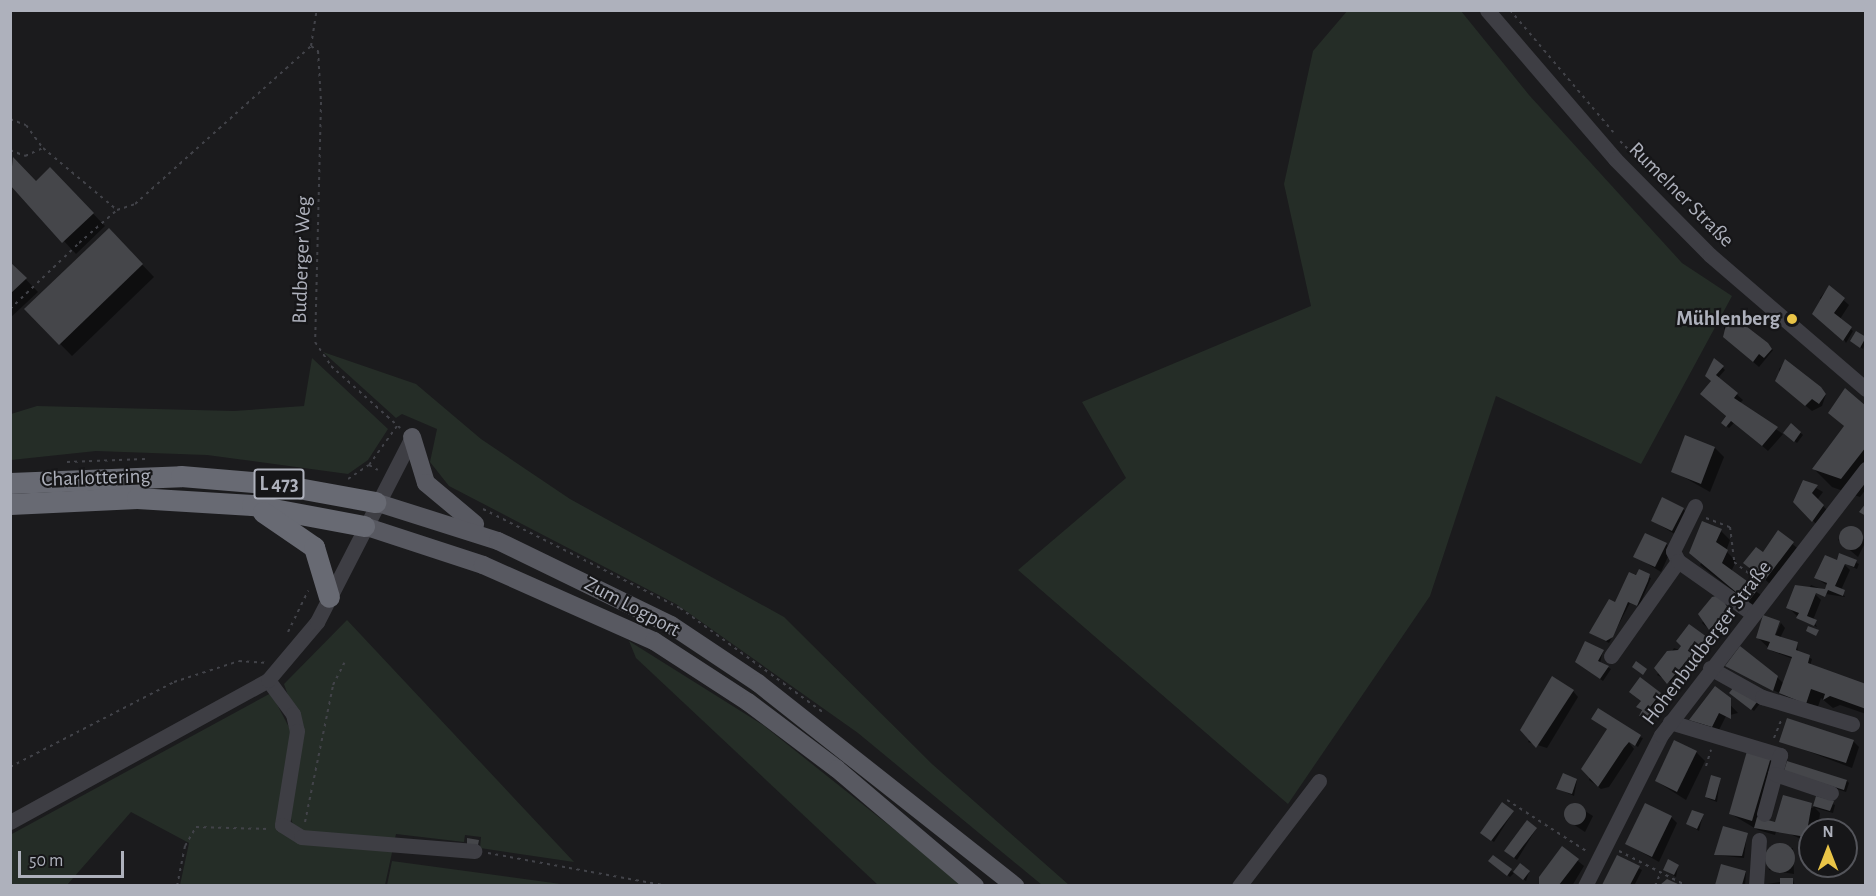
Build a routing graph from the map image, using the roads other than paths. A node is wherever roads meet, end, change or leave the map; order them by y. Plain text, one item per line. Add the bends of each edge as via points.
1 (1487, 10) edge
2 (1866, 389) edge
3 (412, 437) joint
4 (1866, 469) edge
5 (182, 476) joint
6 (10, 483) edge
7 (137, 498) joint
8 (375, 501) junction
9 (10, 504) edge
10 (252, 505) junction
11 (1693, 509) road end
12 (364, 526) junction
13 (498, 541) junction
14 (1678, 561) junction
15 (329, 597) junction
16 (1753, 614) junction
17 (1611, 656) dead end
18 (1710, 668) junction
19 (272, 676) junction
20 (1671, 722) junction
21 (1852, 724) dead end
22 (1775, 774) junction
23 (1319, 781) dead end
24 (1832, 793) dead end
25 (1764, 814) dead end
26 (10, 822) edge
27 (1758, 840) dead end
28 (474, 851) road end
29 (975, 885) edge
30 (1015, 885) edge
31 (1239, 885) edge
32 (1585, 885) edge
33 (1756, 885) edge

1 - 2 street, Rumelner Straße via 1615,159 1702,247
3 - 8 street
3 - 13 main road via 426,483
4 - 16 street, Hohenbudberger Straße
5 - 6 highway, Charlottering / L 473
5 - 8 highway, Zum Logport / L 473 via 276,484
7 - 9 highway, Charlottering / L 473
7 - 10 highway, Zum Logport / L 473
8 - 12 street
8 - 13 main road, Zum Logport / L 473
10 - 12 highway, Zum Logport / L 473
10 - 15 highway via 314,547 324,566
11 - 14 street via 1673,551
12 - 15 street
12 - 29 main road, Zum Logport / L 473 via 483,565 654,641 811,749
13 - 30 main road, Zum Logport / L 473 via 671,626 748,676
14 - 16 street
14 - 17 street
15 - 19 street via 317,622
16 - 18 street, Hohenbudberger Straße
18 - 20 street, Hohenbudberger Straße
18 - 21 street via 1762,697
19 - 26 street
19 - 28 street via 297,731 282,825 301,837
20 - 22 street via 1780,755
20 - 32 street, Hohenbudberger Straße
22 - 24 street
22 - 25 street
23 - 31 street
27 - 33 street

